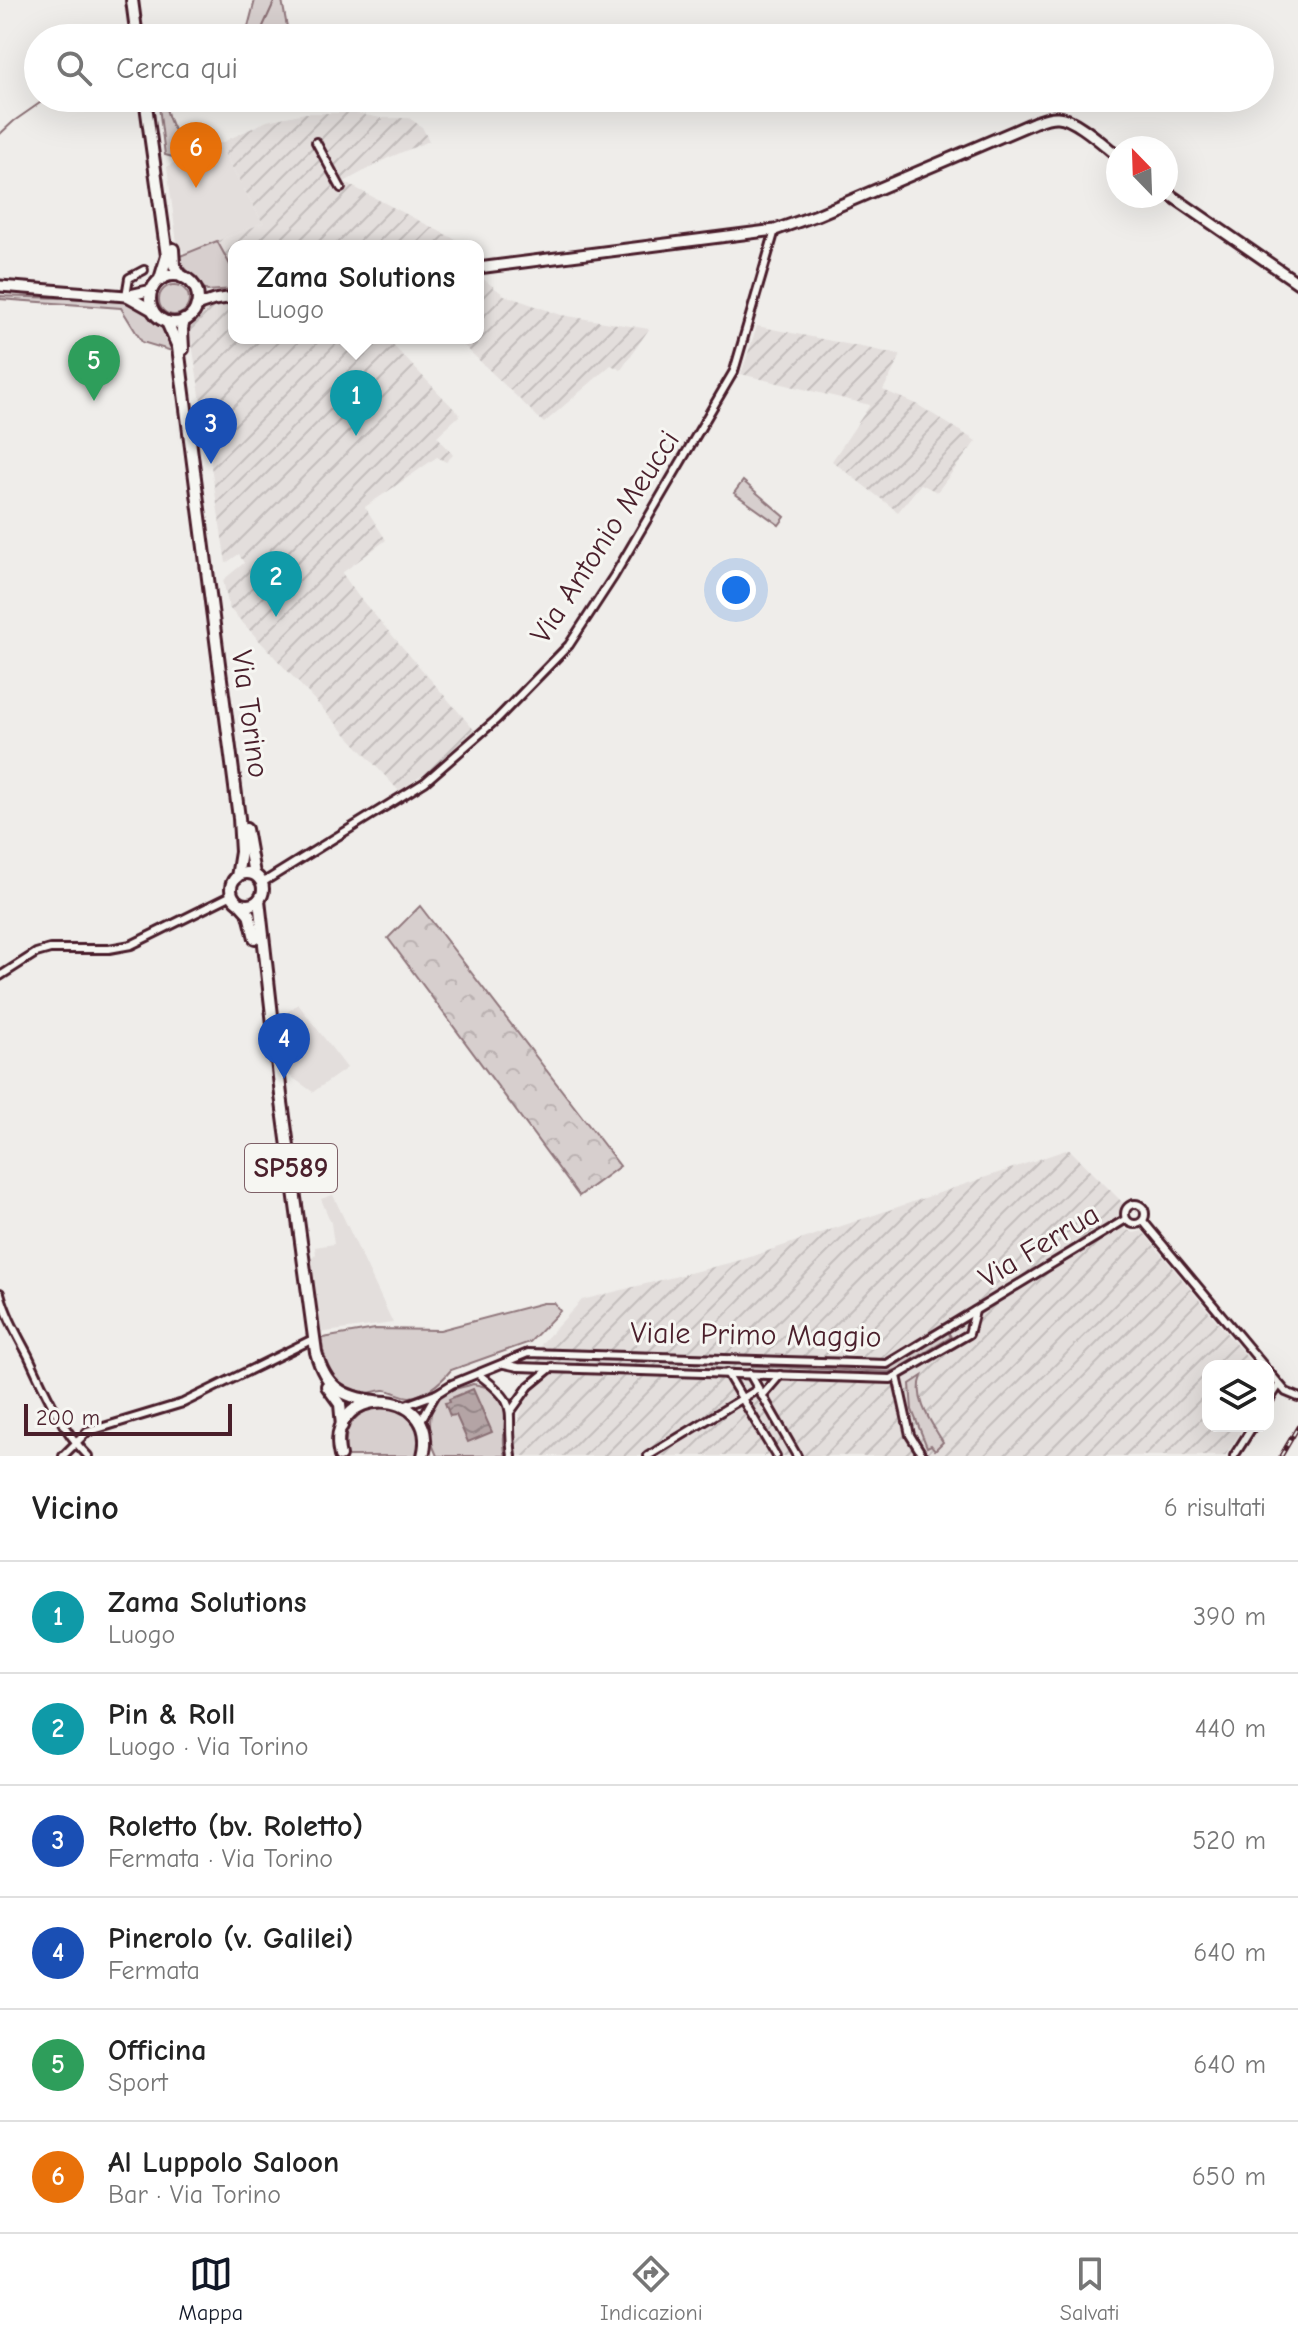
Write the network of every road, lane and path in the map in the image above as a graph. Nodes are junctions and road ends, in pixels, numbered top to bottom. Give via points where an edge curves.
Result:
1 (135, 0) edge
2 (138, 24) edge
3 (147, 112) edge
4 (154, 112) edge
5 (316, 142) dead end
6 (1106, 148) edge
7 (341, 188) dead end
8 (1178, 200) edge
9 (775, 230) junction
10 (484, 267) edge
11 (144, 270) dead end
12 (182, 277) junction
13 (160, 279) junction
14 (1298, 283) edge
15 (0, 286) edge
16 (152, 290) junction
17 (197, 293) junction
18 (126, 296) junction
19 (228, 298) edge
20 (214, 300) junction
21 (196, 306) junction
22 (152, 310) junction
23 (184, 320) junction
24 (167, 322) junction
25 (254, 874) junction
26 (237, 877) junction
27 (262, 883) junction
28 (236, 900) junction
29 (259, 900) junction
30 (0, 976) edge
31 (1126, 1219) junction
32 (1143, 1221) junction
33 (0, 1293) edge
34 (975, 1311) junction
35 (309, 1341) junction
36 (563, 1353) junction
37 (739, 1359) junction
38 (1259, 1360) edge
39 (503, 1364) junction
40 (552, 1367) junction
41 (561, 1367) junction
42 (727, 1373) junction
43 (478, 1374) junction
44 (739, 1374) junction
45 (750, 1374) junction
46 (780, 1375) junction
47 (897, 1376) junction
48 (1274, 1379) edge
49 (1279, 1385) junction
50 (760, 1393) junction
51 (1274, 1393) edge
52 (436, 1394) junction
53 (1298, 1397) edge
54 (742, 1399) junction
55 (376, 1401) junction
56 (403, 1406) junction
57 (511, 1411) junction
58 (420, 1423) junction
59 (342, 1426) junction
60 (1249, 1432) edge
61 (76, 1444) junction
62 (660, 1453) edge
63 (425, 1454) edge
64 (63, 1456) edge
65 (88, 1456) edge
66 (340, 1456) edge
67 (512, 1456) edge
68 (648, 1456) edge
69 (776, 1456) edge
70 (797, 1456) edge
71 (923, 1456) edge
72 (1234, 1456) edge

1 - 2 main road
3 - 13 main road via 167,256
4 - 12 main road via 174,265
5 - 7 street
6 - 9 street via 1064,118 1046,118
8 - 14 street
9 - 10 street
9 - 27 street, Via Antonio Meucci via 734,371 569,645 425,782
11 - 18 street via 129,278
12 - 13 main road
12 - 17 main road
13 - 16 main road
15 - 18 street
16 - 18 street
16 - 22 main road
17 - 20 street
17 - 21 main road
18 - 22 street
19 - 20 street
20 - 21 street
21 - 23 main road
22 - 24 main road
23 - 24 main road
23 - 25 main road, Via Torino via 182,341
24 - 26 main road, Via Torino via 178,347 239,818
25 - 26 main road
25 - 27 main road
26 - 28 main road via 231,887
27 - 29 main road, SP589
28 - 29 main road via 250,905
28 - 30 street via 131,945 36,953
28 - 35 main road, SP589 via 249,914 258,950
29 - 55 main road, SP589 via 316,1352 341,1392
31 - 32 street via 1134,1224
31 - 32 street via 1126,1210 1136,1205 1144,1209
31 - 34 street, Via Ferrua
32 - 38 street
33 - 61 street via 40,1382
34 - 37 street, Viale Primo Maggio via 887,1364
34 - 47 street, Viale Primo Maggio via 969,1334
35 - 59 main road, SP589 via 317,1372 340,1404
35 - 61 street via 183,1403 87,1432
36 - 37 street, Viale Primo Maggio
36 - 39 street, Viale Primo Maggio via 528,1353
36 - 41 street
37 - 44 street
39 - 40 street, Viale Primo Maggio
39 - 43 street, Viale Primo Maggio
40 - 41 street, Viale Primo Maggio
40 - 57 street
41 - 42 street, Viale Primo Maggio
42 - 44 street, Viale Primo Maggio
42 - 54 street
43 - 52 street, Viale Primo Maggio
43 - 57 street via 505,1395
44 - 45 street, Viale Primo Maggio
45 - 46 street, Viale Primo Maggio
45 - 50 street
46 - 47 street, Viale Primo Maggio
46 - 50 street
47 - 71 street via 910,1435
48 - 49 street
49 - 51 street
49 - 53 street
50 - 54 street
50 - 70 street
52 - 56 street, Viale Primo Maggio
52 - 58 street
54 - 62 street
54 - 69 street
55 - 56 main road, SP589
55 - 59 main road via 356,1408
56 - 58 main road
57 - 67 street
58 - 63 main road
59 - 66 main road, SP589
60 - 72 street
61 - 64 street
61 - 65 street
62 - 68 street

